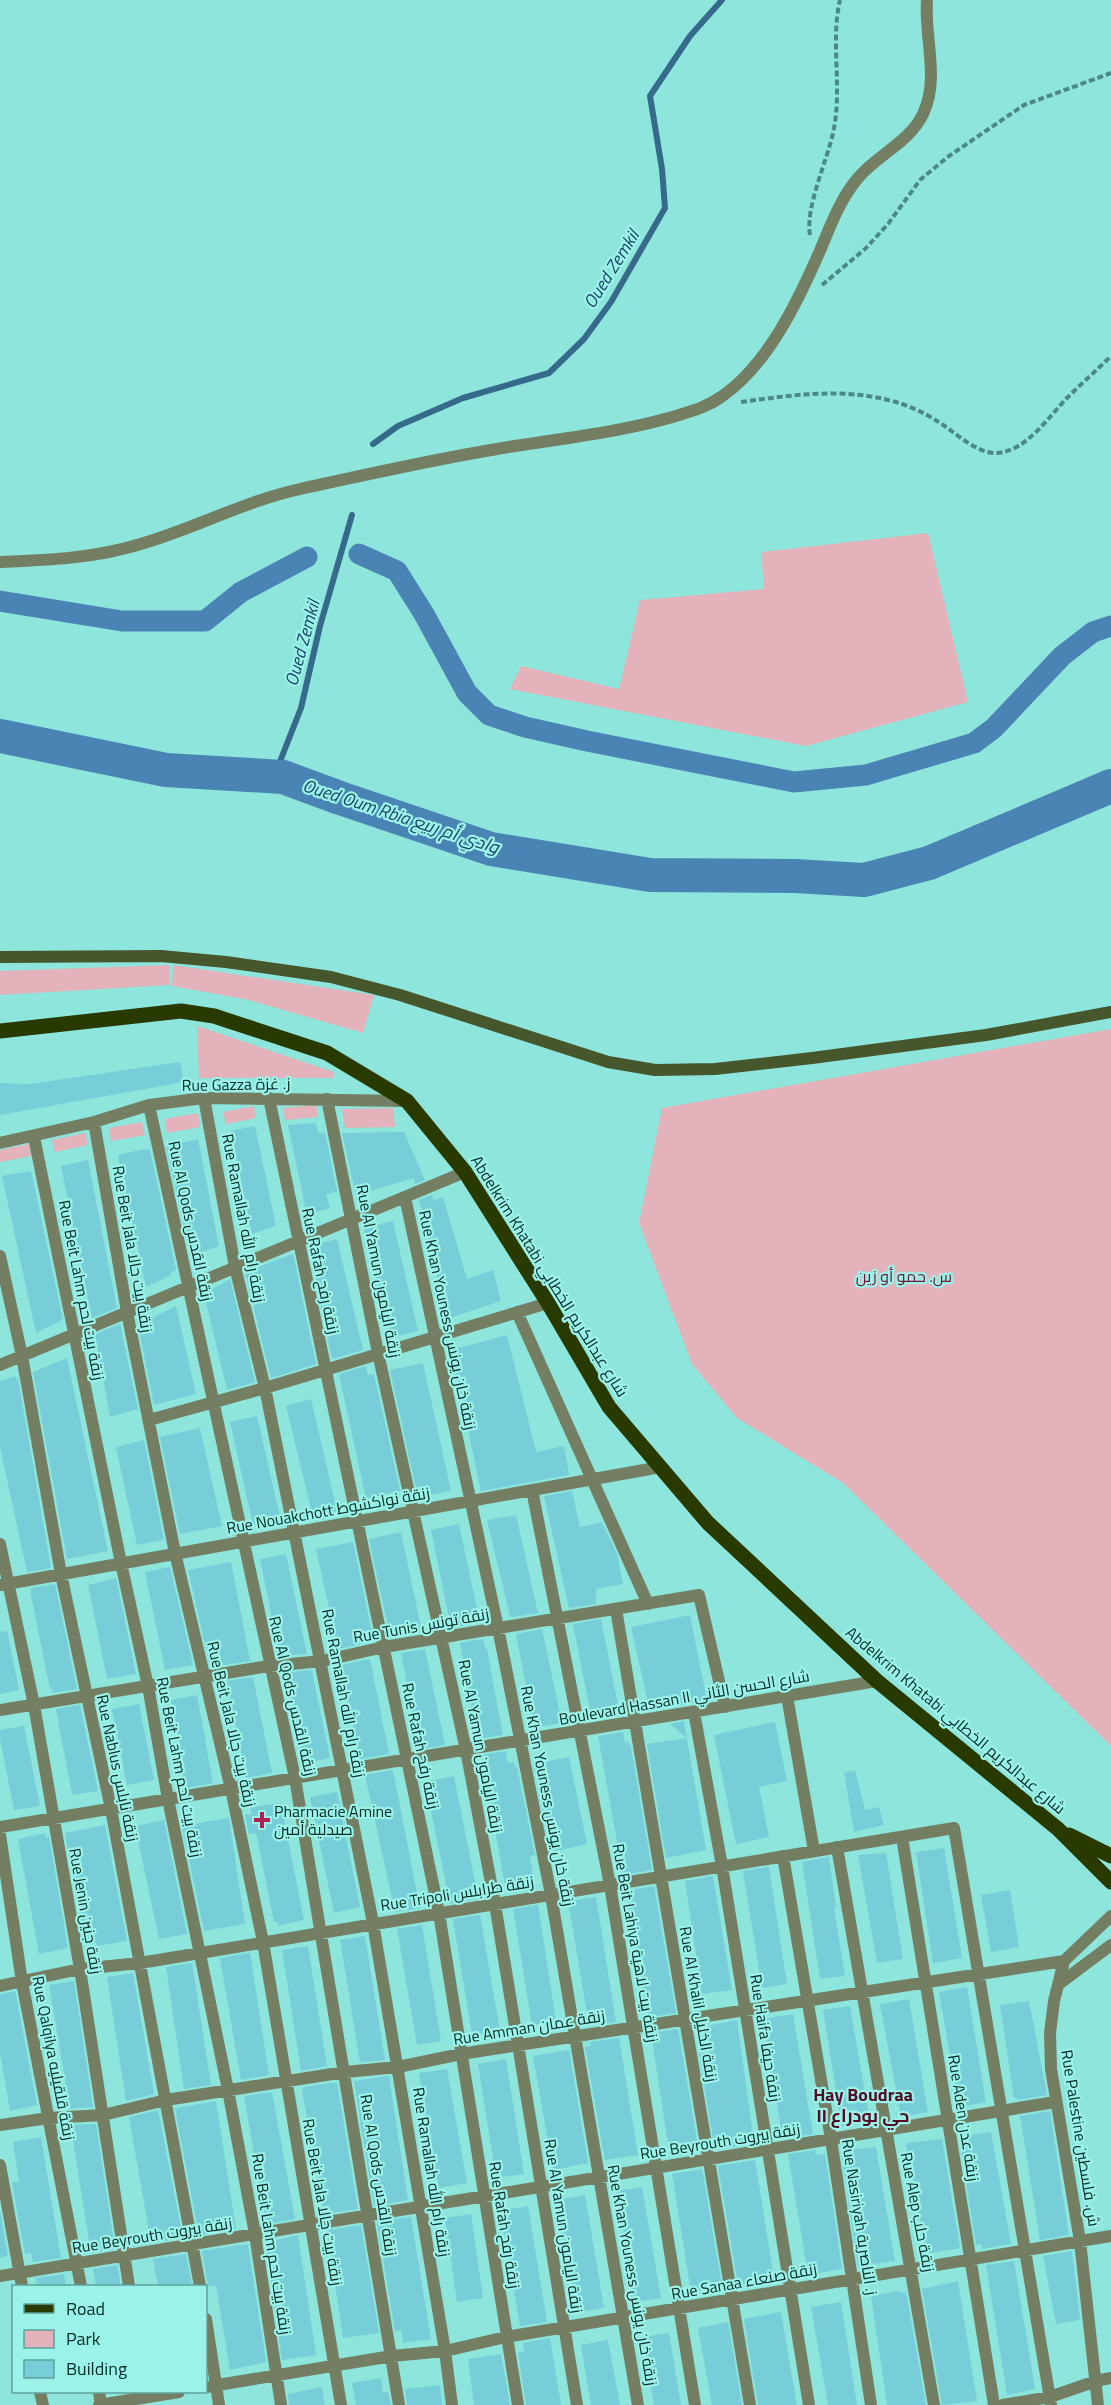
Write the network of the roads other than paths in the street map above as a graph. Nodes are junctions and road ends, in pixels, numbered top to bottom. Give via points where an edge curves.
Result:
1 (927, 0) edge
2 (0, 562) edge
3 (0, 957) edge
4 (1111, 1012) edge
5 (0, 1031) edge
6 (204, 1098) junction
7 (268, 1098) junction
8 (327, 1099) junction
9 (407, 1101) junction
10 (149, 1105) junction
11 (94, 1122) junction
12 (34, 1137) junction
13 (0, 1143) edge
14 (465, 1172) junction
15 (405, 1197) junction
16 (352, 1219) junction
17 (298, 1241) junction
18 (0, 1256) edge
19 (235, 1268) junction
20 (188, 1287) junction
21 (548, 1303) junction
22 (127, 1312) junction
23 (517, 1312) junction
24 (74, 1334) junction
25 (435, 1336) junction
26 (378, 1353) junction
27 (22, 1356) junction
28 (0, 1365) edge
29 (324, 1368) junction
30 (265, 1388) junction
31 (213, 1401) junction
32 (149, 1420) junction
33 (661, 1467) junction
34 (593, 1479) junction
35 (531, 1490) junction
36 (469, 1501) junction
37 (414, 1511) junction
38 (357, 1521) junction
39 (292, 1533) junction
40 (242, 1541) junction
41 (0, 1544) edge
42 (175, 1553) junction
43 (121, 1563) junction
44 (61, 1574) junction
45 (4, 1584) edge
46 (648, 1604) junction
47 (616, 1609) junction
48 (559, 1618) junction
49 (498, 1628) junction
50 (442, 1638) junction
51 (384, 1647) junction
52 (322, 1661) junction
53 (269, 1666) junction
54 (204, 1676) junction
55 (877, 1681) junction
56 (148, 1686) junction
57 (86, 1695) junction
58 (787, 1696) junction
59 (34, 1705) junction
60 (725, 1707) junction
61 (0, 1710) edge
62 (694, 1712) junction
63 (635, 1722) junction
64 (581, 1731) junction
65 (520, 1741) junction
66 (466, 1750) junction
67 (407, 1760) junction
68 (342, 1769) junction
69 (295, 1778) junction
70 (231, 1789) junction
71 (168, 1800) junction
72 (111, 1809) junction
73 (53, 1818) junction
74 (0, 1827) edge
75 (1058, 1829) junction
76 (0, 1835) edge
77 (902, 1837) junction
78 (837, 1847) junction
79 (814, 1851) junction
80 (783, 1856) junction
81 (1111, 1856) edge
82 (722, 1866) junction
83 (661, 1876) junction
84 (1111, 1882) edge
85 (610, 1885) junction
86 (551, 1895) junction
87 (495, 1904) junction
88 (439, 1913) junction
89 (1111, 1916) edge
90 (373, 1923) junction
91 (322, 1933) junction
92 (263, 1942) junction
93 (1111, 1945) edge
94 (199, 1953) junction
95 (1064, 1961) junction
96 (140, 1963) junction
97 (80, 1969) junction
98 (979, 1974) junction
99 (22, 1982) junction
100 (924, 1982) junction
101 (1059, 1984) junction
102 (0, 1986) edge
103 (862, 1992) junction
104 (807, 2001) junction
105 (745, 2010) junction
106 (685, 2019) junction
107 (635, 2027) junction
108 (576, 2036) junction
109 (519, 2045) junction
110 (461, 2054) junction
111 (398, 2067) junction
112 (345, 2072) junction
113 (285, 2081) junction
114 (228, 2090) junction
115 (166, 2100) junction
116 (1055, 2103) junction
117 (1002, 2111) junction
118 (103, 2115) junction
119 (49, 2118) junction
120 (948, 2120) junction
121 (0, 2125) edge
122 (886, 2130) junction
123 (831, 2139) junction
124 (767, 2150) junction
125 (709, 2160) junction
126 (0, 2165) edge
127 (656, 2168) junction
128 (599, 2178) junction
129 (542, 2187) junction
130 (483, 2197) junction
131 (421, 2207) junction
132 (369, 2216) junction
133 (312, 2225) junction
134 (255, 2234) junction
135 (1111, 2236) edge
136 (1080, 2241) junction
137 (194, 2244) junction
138 (1025, 2251) junction
139 (123, 2256) junction
140 (970, 2260) junction
141 (77, 2264) junction
142 (912, 2270) junction
143 (19, 2273) junction
144 (0, 2276) edge
145 (853, 2279) junction
146 (22, 2285) edge
147 (81, 2285) edge
148 (129, 2285) edge
149 (200, 2285) edge
150 (790, 2290) junction
151 (732, 2300) junction
152 (679, 2308) junction
153 (622, 2318) junction
154 (563, 2328) junction
155 (207, 2332) edge
156 (506, 2337) junction
157 (445, 2351) junction
158 (392, 2356) junction
159 (334, 2366) junction
160 (276, 2376) junction
161 (1111, 2378) edge
162 (1096, 2380) junction
163 (211, 2386) edge
164 (170, 2393) edge
165 (149, 2398) edge
166 (1051, 2401) edge
167 (100, 2405) edge
168 (219, 2405) edge
169 (281, 2405) edge
170 (341, 2405) edge
171 (399, 2405) edge
172 (452, 2405) edge
173 (518, 2405) edge
174 (577, 2405) edge
175 (638, 2405) edge
176 (695, 2405) edge
177 (750, 2405) edge
178 (810, 2405) edge
179 (871, 2405) edge
180 (934, 2405) edge
181 (994, 2405) edge
182 (1003, 2405) edge
183 (1098, 2405) edge

1 - 2 street via 930,93 924,114 915,128 859,176 771,345 751,370 708,406 650,424 472,454 295,490 115,552
3 - 4 main road via 161,956 331,977 400,995 608,1062 655,1070 715,1069 812,1058 986,1035
5 - 9 main road, Abdelkrim Khatabi شارع عبدالكريم الخطابي via 181,1011 214,1016 327,1053
6 - 7 street, Rue Gazza ز. غزة
6 - 10 street, Rue Gazza ز. غزة
6 - 19 street, Rue Ramallah زنقة رام الله
7 - 8 street, Rue Gazza ز. غزة
7 - 17 street, Rue Rafah زنقة رفح
8 - 9 street, Rue Gazza ز. غزة
8 - 16 street, Rue Al Yamun زنقة اليامون
9 - 14 main road, Abdelkrim Khatabi شارع عبدالكريم الخطابي
10 - 11 street, Rue Gazza ز. غزة
10 - 20 street, Rue Al Qods زنقة القدس
11 - 12 street, Rue Gazza ز. غزة
11 - 22 street, Rue Beit Jala زنقة بيت جالا
12 - 13 street, Rue Gazza ز. غزة
12 - 24 street, Rue Beit Lahm زنقة بيت لحم
14 - 15 street
14 - 21 main road, Abdelkrim Khatabi شارع عبدالكريم الخطابي
15 - 16 street
15 - 25 street, Rue Khan Youness زنقة خان يونس
16 - 17 street
16 - 26 street, Rue Al Yamun زنقة اليامون
17 - 19 street
17 - 29 street, Rue Rafah زنقة رفح
18 - 27 street, Rue Nablus زنقة نابلس
19 - 20 street
19 - 30 street, Rue Ramallah زنقة رام الله
20 - 22 street
20 - 31 street, Rue Al Qods زنقة القدس
21 - 23 street
21 - 33 main road, Abdelkrim Khatabi شارع عبدالكريم الخطابي via 609,1407
22 - 24 street
22 - 32 street, Rue Beit Jala زنقة بيت جالا
23 - 25 street
23 - 34 street
24 - 27 street
24 - 43 street, Rue Beit Lahm زنقة بيت لحم
25 - 26 street
25 - 36 street, Rue Khan Youness زنقة خان يونس
26 - 29 street
26 - 37 street, Rue Al Yamun زنقة اليامون
27 - 28 street
27 - 44 street, Rue Nablus زنقة نابلس
29 - 30 street
29 - 38 street, Rue Rafah زنقة رفح
30 - 31 street
30 - 39 street, Rue Ramallah زنقة رام الله
31 - 32 street
31 - 40 street, Rue Al Qods زنقة القدس
32 - 42 street, Rue Beit Jala زنقة بيت جالا
33 - 34 street, Rue Nouakchott زنقة نواكشوط
33 - 55 main road, Abdelkrim Khatabi شارع عبدالكريم الخطابي via 708,1522
34 - 35 street, Rue Nouakchott زنقة نواكشوط
34 - 46 street
35 - 36 street, Rue Nouakchott زنقة نواكشوط
35 - 48 street, Rue Beit Lahiya زنقة بيت لاهية
36 - 37 street, Rue Nouakchott زنقة نواكشوط
36 - 49 street, Rue Khan Youness زنقة خان يونس
37 - 38 street, Rue Nouakchott زنقة نواكشوط
37 - 50 street, Rue Al Yamun زنقة اليامون
38 - 39 street, Rue Nouakchott زنقة نواكشوط
38 - 51 street, Rue Rafah زنقة رفح
39 - 40 street, Rue Nouakchott زنقة نواكشوط
39 - 52 street, Rue Ramallah زنقة رام الله
40 - 42 street, Rue Nouakchott زنقة نواكشوط
40 - 53 street, Rue Al Qods زنقة القدس
41 - 45 street, Rue Jenin زنقة جنين
42 - 43 street, Rue Nouakchott زنقة نواكشوط
42 - 54 street, Rue Beit Jala زنقة بيت جالا
43 - 44 street, Rue Nouakchott زنقة نواكشوط
43 - 56 street, Rue Beit Lahm زنقة بيت لحم
44 - 45 street, Rue Nouakchott زنقة نواكشوط
44 - 57 street, Rue Nablus زنقة نابلس
45 - 59 street, Rue Jenin زنقة جنين
46 - 47 street, Rue Tunis زنقة تونس
46 - 60 street, Rue Tunis زنقة تونس via 699,1595
47 - 48 street, Rue Tunis زنقة تونس
47 - 63 street, Rue Al Khalil زنقة الخليل
48 - 49 street, Rue Tunis زنقة تونس
48 - 64 street, Rue Beit Lahiya زنقة بيت لاهية
49 - 50 street, Rue Tunis زنقة تونس
49 - 65 street, Rue Khan Youness زنقة خان يونس
50 - 51 street, Rue Tunis زنقة تونس
50 - 66 street, Rue Al Yamun زنقة اليامون
51 - 52 street, Rue Tunis زنقة تونس
51 - 67 street, Rue Rafah زنقة رفح
52 - 53 street, Rue Tunis زنقة تونس
52 - 68 street, Rue Ramallah زنقة رام الله
53 - 54 street, Rue Tunis زنقة تونس
53 - 69 street, Rue Al Qods زنقة القدس
54 - 56 street, Rue Tunis زنقة تونس
54 - 70 street, Rue Beit Jala زنقة بيت جالا
55 - 58 street, Boulevard Hassan II شارع الحسن الثاني
55 - 75 main road, Abdelkrim Khatabi شارع عبدالكريم الخطابي
56 - 57 street, Rue Tunis زنقة تونس
56 - 71 street, Rue Beit Lahm زنقة بيت لحم
57 - 59 street, Rue Tunis زنقة تونس
57 - 72 street, Rue Nablus زنقة نابلس
58 - 60 street, Boulevard Hassan II شارع الحسن الثاني
58 - 79 street
59 - 61 street, Rue Tunis زنقة تونس
59 - 73 street, Rue Jenin زنقة جنين
60 - 62 street, Boulevard Hassan II شارع الحسن الثاني
62 - 63 street, Boulevard Hassan II شارع الحسن الثاني
62 - 82 street, Rue Haifa زنقة حيفا
63 - 64 street, Boulevard Hassan II شارع الحسن الثاني
63 - 83 street, Rue Al Khalil زنقة الخليل
64 - 65 street, Boulevard Hassan II شارع الحسن الثاني
64 - 85 street, Rue Beit Lahiya زنقة بيت لاهية
65 - 66 street, Boulevard Hassan II شارع الحسن الثاني
65 - 86 street, Rue Khan Youness زنقة خان يونس
66 - 67 street, Boulevard Hassan II شارع الحسن الثاني
66 - 87 street, Rue Al Yamun زنقة اليامون
67 - 68 street, Boulevard Hassan II شارع الحسن الثاني
67 - 88 street, Rue Rafah زنقة رفح
68 - 69 street, Boulevard Hassan II شارع الحسن الثاني
68 - 90 street, Rue Ramallah زنقة رام الله
69 - 70 street, Boulevard Hassan II شارع الحسن الثاني
69 - 91 street, Rue Al Qods زنقة القدس
70 - 71 street, Boulevard Hassan II شارع الحسن الثاني
70 - 92 street, Rue Beit Jala زنقة بيت جالا
71 - 72 street, Boulevard Hassan II شارع الحسن الثاني
71 - 94 street, Rue Beit Lahm زنقة بيت لحم
72 - 73 street, Boulevard Hassan II شارع الحسن الثاني
72 - 96 street, Rue Nablus زنقة نابلس
73 - 74 street, Boulevard Hassan II شارع الحسن الثاني
73 - 97 street, Rue Jenin زنقة جنين
75 - 81 main road, Abdelkrim Khatabi شارع عبدالكريم الخطابي
75 - 84 main road, Abdelkrim Khatabi شارع عبدالكريم الخطابي
76 - 99 street, Rue Qalqilya زنقة قلقيليه
77 - 78 street, Rue Tripoli زنقة طرابلس
77 - 98 street, Rue Tripoli زنقة طرابلس via 954,1828
77 - 100 street, Rue Aden زنقة عدن
78 - 79 street, Rue Tripoli زنقة طرابلس
78 - 103 street, Rue Alep زنقة حلب
79 - 80 street, Rue Tripoli زنقة طرابلس
80 - 82 street, Rue Tripoli زنقة طرابلس
80 - 104 street, Rue Nasiriyah ز. الناصرية
82 - 83 street, Rue Tripoli زنقة طرابلس
82 - 105 street, Rue Haifa زنقة حيفا
83 - 85 street, Rue Tripoli زنقة طرابلس
83 - 106 street, Rue Al Khalil زنقة الخليل
85 - 86 street, Rue Tripoli زنقة طرابلس
85 - 107 street, Rue Beit Lahiya زنقة بيت لاهية
86 - 87 street, Rue Tripoli زنقة طرابلس
86 - 108 street, Rue Khan Youness زنقة خان يونس
87 - 88 street, Rue Tripoli زنقة طرابلس
87 - 109 street, Rue Al Yamun زنقة اليامون
88 - 90 street, Rue Tripoli زنقة طرابلس
88 - 110 street, Rue Rafah زنقة رفح
89 - 95 street
90 - 91 street, Rue Tripoli زنقة طرابلس
90 - 111 street, Rue Ramallah زنقة رام الله
91 - 92 street, Rue Tripoli زنقة طرابلس
91 - 112 street, Rue Al Qods زنقة القدس
92 - 94 street, Rue Tripoli زنقة طرابلس
92 - 113 street, Rue Beit Jala زنقة بيت جالا
93 - 101 street
94 - 96 street, Rue Tripoli زنقة طرابلس
94 - 114 street, Rue Beit Lahm زنقة بيت لحم
95 - 98 street, Rue Amman زنقة عمان
95 - 101 street, Rue Palestine ش. فلسطين
96 - 97 street, Rue Tripoli زنقة طرابلس
96 - 115 street, Rue Nablus زنقة نابلس
97 - 99 street, Rue Tripoli زنقة طرابلس
97 - 118 street, Rue Jenin زنقة جنين
98 - 100 street, Rue Amman زنقة عمان
98 - 117 street
99 - 102 street, Rue Tripoli زنقة طرابلس
99 - 119 street, Rue Qalqilya زنقة قلقيليه
100 - 103 street, Rue Amman زنقة عمان
100 - 120 street, Rue Aden زنقة عدن
101 - 116 street, Rue Palestine ش. فلسطين via 1050,2033
103 - 104 street, Rue Amman زنقة عمان
103 - 122 street, Rue Alep زنقة حلب
104 - 105 street, Rue Amman زنقة عمان
104 - 123 street, Rue Nasiriyah ز. الناصرية
105 - 106 street, Rue Amman زنقة عمان
105 - 124 street, Rue Haifa زنقة حيفا
106 - 107 street, Rue Amman زنقة عمان
106 - 125 street, Rue Al Khalil زنقة الخليل
107 - 108 street, Rue Amman زنقة عمان
107 - 127 street, Rue Beit Lahiya زنقة بيت لاهية
108 - 109 street, Rue Amman زنقة عمان
108 - 128 street, Rue Khan Youness زنقة خان يونس
109 - 110 street, Rue Amman زنقة عمان
109 - 129 street, Rue Al Yamun زنقة اليامون
110 - 111 street, Rue Amman زنقة عمان
110 - 130 street, Rue Rafah زنقة رفح
111 - 112 street, Rue Amman زنقة عمان
111 - 131 street, Rue Ramallah زنقة رام الله
112 - 113 street, Rue Amman زنقة عمان
112 - 132 street, Rue Al Qods زنقة القدس
113 - 114 street, Rue Amman زنقة عمان
113 - 133 street, Rue Beit Jala زنقة بيت جالا
114 - 115 street, Rue Amman زنقة عمان
114 - 134 street, Rue Beit Lahm زنقة بيت لحم
115 - 118 street, Rue Amman زنقة عمان
115 - 137 street, Rue Nablus زنقة نابلس
116 - 117 street, Rue Beyrouth زنقة بيروت
116 - 136 street, Rue Palestine ش. فلسطين
117 - 120 street, Rue Beyrouth زنقة بيروت
117 - 138 street
118 - 119 street, Rue Amman زنقة عمان
118 - 139 street, Rue Jenin زنقة جنين
119 - 121 street, Rue Amman زنقة عمان
119 - 141 street, Rue Qalqilya زنقة قلقيليه
120 - 122 street, Rue Beyrouth زنقة بيروت
120 - 140 street, Rue Aden زنقة عدن
122 - 123 street, Rue Beyrouth زنقة بيروت
122 - 142 street, Rue Alep زنقة حلب
123 - 124 street, Rue Beyrouth زنقة بيروت
123 - 145 street, Rue Nasiriyah ز. الناصرية
124 - 125 street, Rue Beyrouth زنقة بيروت
124 - 150 street, Rue Haifa زنقة حيفا
125 - 127 street, Rue Beyrouth زنقة بيروت
125 - 151 street, Rue Al Khalil زنقة الخليل
126 - 143 street
127 - 128 street, Rue Beyrouth زنقة بيروت
127 - 152 street, Rue Beit Lahiya زنقة بيت لاهية
128 - 129 street, Rue Beyrouth زنقة بيروت
128 - 153 street, Rue Khan Youness زنقة خان يونس
129 - 130 street, Rue Beyrouth زنقة بيروت
129 - 154 street, Rue Al Yamun زنقة اليامون
130 - 131 street, Rue Beyrouth زنقة بيروت
130 - 156 street, Rue Rafah زنقة رفح
131 - 132 street, Rue Beyrouth زنقة بيروت
131 - 157 street, Rue Ramallah زنقة رام الله
132 - 133 street, Rue Beyrouth زنقة بيروت
132 - 158 street, Rue Al Qods زنقة القدس
133 - 134 street, Rue Beyrouth زنقة بيروت
133 - 159 street, Rue Beit Jala زنقة بيت جالا
134 - 137 street, Rue Beyrouth زنقة بيروت
134 - 160 street, Rue Beit Lahm زنقة بيت لحم
135 - 136 street, Rue Sanaa زنقة صنعاء
136 - 138 street, Rue Sanaa زنقة صنعاء
136 - 162 street, Rue Palestine ش. فلسطين
137 - 139 street, Rue Beyrouth زنقة بيروت
137 - 149 street, Rue Nablus زنقة نابلس
138 - 140 street, Rue Sanaa زنقة صنعاء
138 - 166 street
139 - 141 street, Rue Beyrouth زنقة بيروت
139 - 148 street, Rue Jenin زنقة جنين
140 - 142 street, Rue Sanaa زنقة صنعاء
140 - 181 street, Rue Aden زنقة عدن
141 - 143 street, Rue Beyrouth زنقة بيروت
141 - 147 street, Rue Qalqilya زنقة قلقيليه
142 - 145 street, Rue Sanaa زنقة صنعاء
142 - 180 street, Rue Alep زنقة حلب
143 - 144 street, Rue Beyrouth زنقة بيروت
143 - 146 street
145 - 150 street, Rue Sanaa زنقة صنعاء
145 - 179 street, Rue Nasiriyah ز. الناصرية
150 - 151 street, Rue Sanaa زنقة صنعاء
150 - 178 street, Rue Haifa زنقة حيفا
151 - 152 street, Rue Sanaa زنقة صنعاء
151 - 177 street, Rue Al Khalil زنقة الخليل
152 - 153 street, Rue Sanaa زنقة صنعاء
152 - 176 street, Rue Beit Lahiya زنقة بيت لاهية
153 - 154 street, Rue Sanaa زنقة صنعاء
153 - 175 street, Rue Khan Youness زنقة خان يونس
154 - 156 street, Rue Sanaa زنقة صنعاء
154 - 174 street, Rue Al Yamun زنقة اليامون
155 - 163 street
156 - 157 street, Rue Sanaa زنقة صنعاء
156 - 173 street, Rue Rafah زنقة رفح
157 - 158 street, Rue Sanaa زنقة صنعاء
157 - 172 street, Rue Ramallah زنقة رام الله
158 - 159 street, Rue Sanaa زنقة صنعاء
158 - 171 street, Rue Al Qods زنقة القدس
159 - 160 street, Rue Sanaa زنقة صنعاء
159 - 170 street, Rue Beit Jala زنقة بيت جالا
160 - 163 street, Rue Sanaa زنقة صنعاء
160 - 169 street, Rue Beit Lahm زنقة بيت لحم
161 - 162 street
162 - 166 street
162 - 183 street, Rue Palestine ش. فلسطين
163 - 168 street
164 - 165 street
165 - 167 street
166 - 182 street

